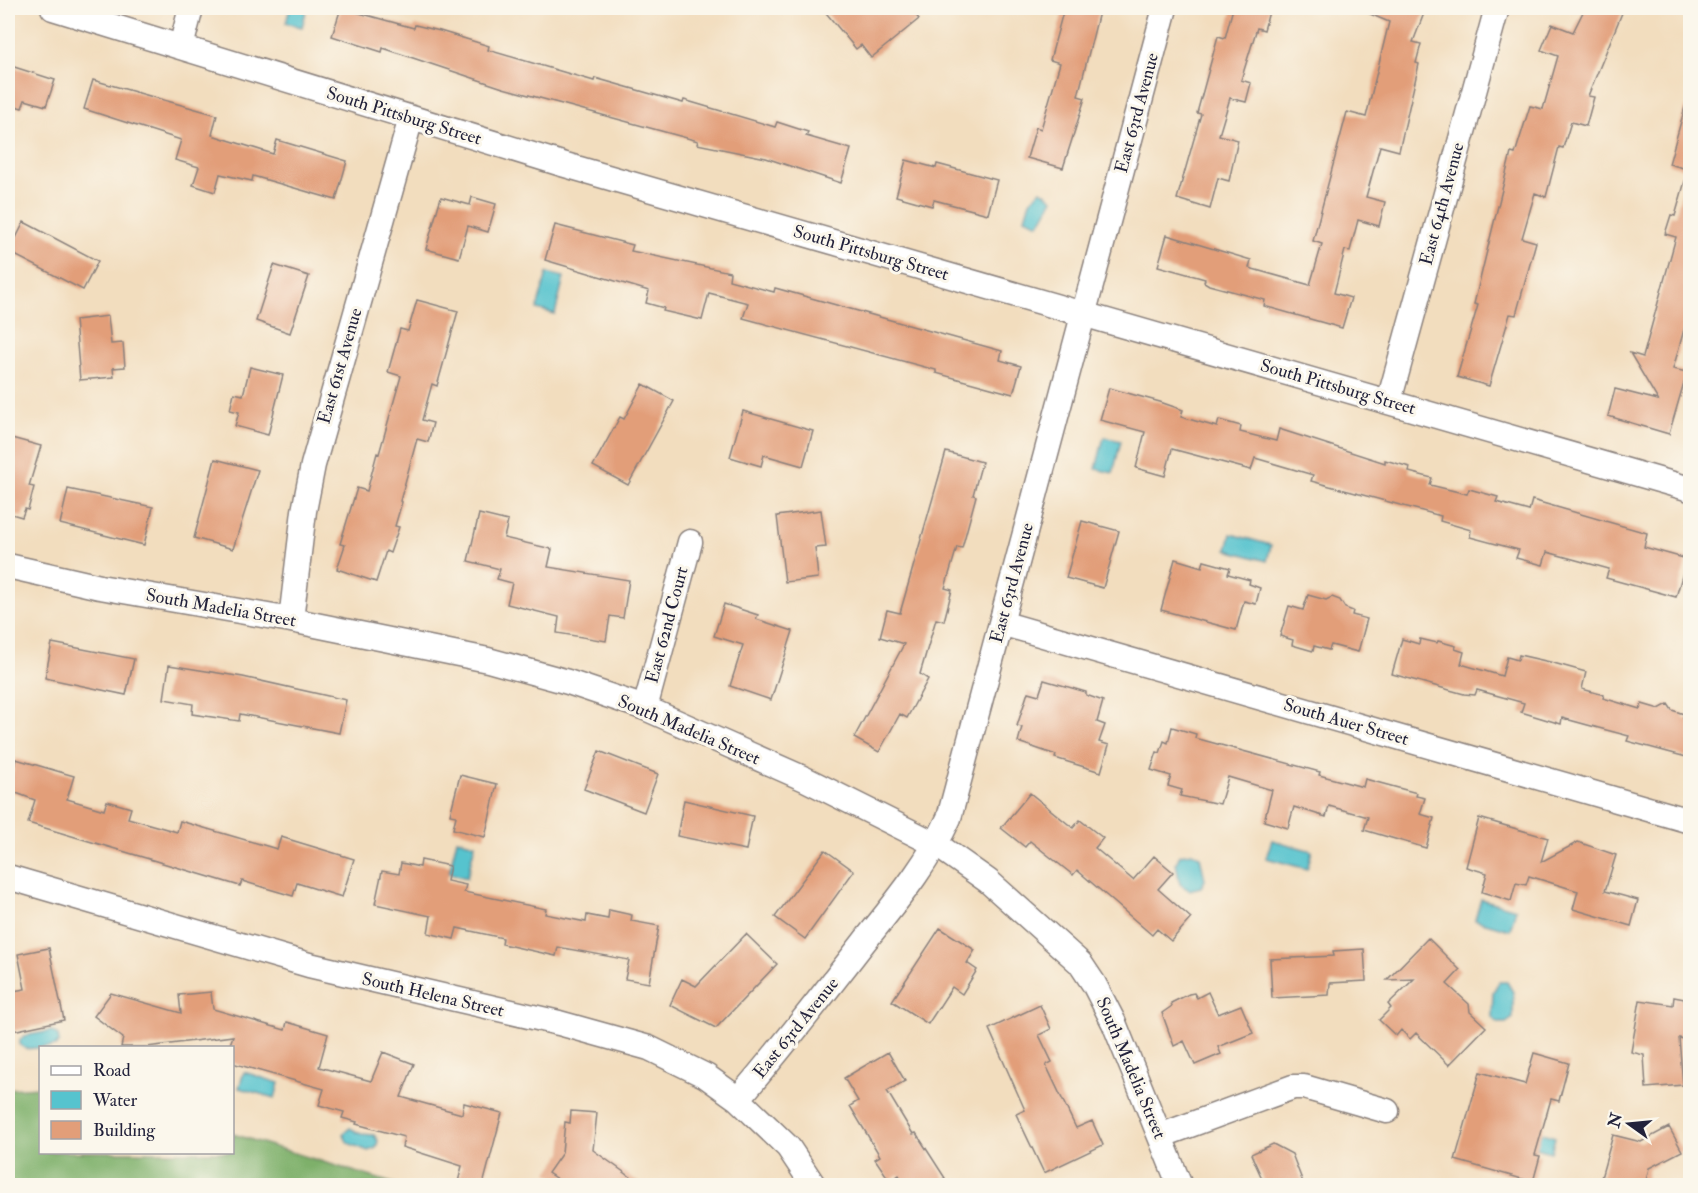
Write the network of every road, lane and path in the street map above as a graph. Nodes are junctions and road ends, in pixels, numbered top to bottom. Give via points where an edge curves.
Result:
1 (53, 8) edge
2 (192, 8) edge
3 (1165, 8) edge
4 (1497, 8) edge
5 (181, 47) junction
6 (411, 118) junction
7 (1082, 314) junction
8 (1389, 401) junction
9 (1690, 489) edge
10 (690, 542) dead end
11 (8, 566) edge
12 (291, 620) junction
13 (1001, 623) junction
14 (645, 708) junction
15 (1690, 821) edge
16 (937, 845) junction
17 (8, 877) edge
18 (738, 1099) junction
19 (1387, 1111) dead end
20 (1160, 1136) junction
21 (814, 1185) edge
22 (1180, 1185) edge

1 - 5 street, South Pittsburg Street
2 - 5 street
3 - 7 street, East 63rd Avenue
4 - 8 street, East 64th Avenue
5 - 6 street, South Pittsburg Street
6 - 7 street, South Pittsburg Street
6 - 12 street, East 61st Avenue via 314,465 304,511
7 - 8 street, South Pittsburg Street
7 - 13 street, East 63rd Avenue
8 - 9 street, South Pittsburg Street
10 - 14 street, East 62nd Court
11 - 12 street, South Madelia Street via 100,587
12 - 14 street, South Madelia Street via 488,660
13 - 15 street, South Auer Street
13 - 16 street, East 63rd Avenue via 956,794
14 - 16 street, South Madelia Street via 805,779
16 - 18 street, East 63rd Avenue via 788,1041
16 - 20 street, South Madelia Street via 988,881 1080,963 1114,1023
17 - 18 street, South Helena Street via 357,978 626,1040 706,1076
18 - 21 street, South Helena Street via 788,1146
19 - 20 street via 1293,1087
20 - 22 street, South Madelia Street

